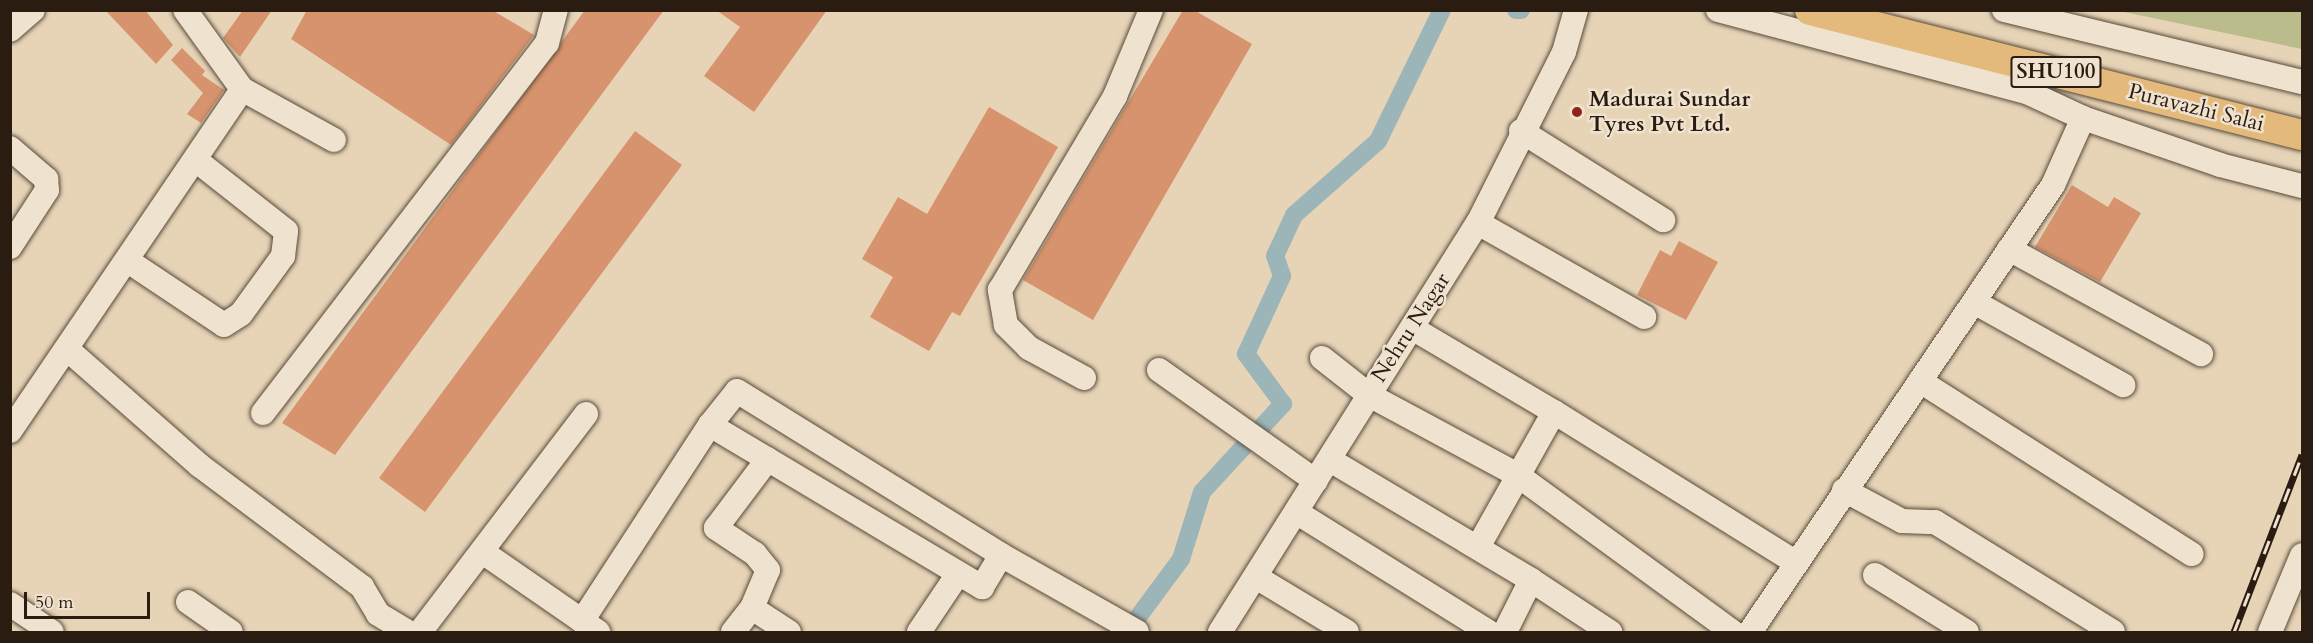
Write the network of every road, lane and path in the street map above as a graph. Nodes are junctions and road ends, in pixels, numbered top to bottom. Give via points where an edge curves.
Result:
1 (33, 10) edge
2 (185, 10) edge
3 (556, 10) edge
4 (1151, 10) edge
5 (1576, 10) edge
6 (1718, 10) edge
7 (1810, 10) edge
8 (2004, 10) edge
9 (207, 20) edge
10 (10, 30) edge
11 (2302, 82) edge
12 (242, 89) junction
13 (2083, 118) junction
14 (1521, 131) junction
15 (2302, 135) edge
16 (334, 140) dead end
17 (10, 148) edge
18 (197, 161) junction
19 (2302, 186) edge
20 (1662, 220) dead end
21 (1478, 223) junction
22 (10, 247) edge
23 (2009, 249) junction
24 (128, 261) junction
25 (1974, 302) junction
26 (1644, 317) dead end
27 (1412, 328) junction
28 (67, 349) junction
29 (2201, 354) dead end
30 (1322, 358) dead end
31 (1159, 370) dead end
32 (1084, 378) dead end
33 (1920, 381) junction
34 (2122, 386) dead end
35 (1369, 395) junction
36 (1554, 412) junction
37 (263, 413) dead end
38 (586, 414) dead end
39 (710, 425) junction
40 (10, 431) edge
41 (768, 459) junction
42 (1330, 460) junction
43 (1516, 474) junction
44 (1316, 481) junction
45 (1844, 490) junction
46 (1296, 512) junction
47 (1478, 547) junction
48 (484, 553) junction
49 (2192, 554) dead end
50 (1001, 555) junction
51 (2302, 555) edge
52 (1797, 563) junction
53 (958, 574) junction
54 (1875, 575) dead end
55 (1256, 577) junction
56 (1531, 580) junction
57 (188, 602) dead end
58 (10, 604) edge
59 (752, 608) junction
60 (590, 627) edge
61 (1131, 630) edge
62 (52, 633) edge
63 (231, 633) edge
64 (408, 633) edge
65 (420, 633) edge
66 (733, 633) edge
67 (789, 633) edge
68 (919, 633) edge
69 (1220, 633) edge
70 (1347, 633) edge
71 (1489, 633) edge
72 (1505, 633) edge
73 (1610, 633) edge
74 (1733, 633) edge
75 (1750, 633) edge
76 (1967, 633) edge
77 (2113, 633) edge
78 (2270, 633) edge

1 - 10 street
2 - 9 street
3 - 37 street via 547,43
4 - 32 street via 1115,96 1000,290 1006,325 1029,348
5 - 14 street, Nehru Nagar via 1564,52
6 - 13 street via 2029,93
7 - 15 main road, Puravazhi Salai / SHU100
8 - 11 street
9 - 12 street
12 - 16 street
12 - 18 street
13 - 19 street via 2220,165
13 - 23 street via 2053,185
14 - 20 street
14 - 21 street, Nehru Nagar
17 - 22 street via 46,179 47,190
18 - 24 street
18 - 24 street via 286,231 283,256 241,314 224,325
21 - 26 street
21 - 27 street, Nehru Nagar
23 - 25 street
23 - 29 street
24 - 28 street
25 - 33 street
25 - 34 street
27 - 35 street, Nehru Nagar
27 - 36 street
28 - 40 street
28 - 64 street via 199,465 362,588 378,614
30 - 35 street
31 - 44 street
33 - 45 street
33 - 49 street
35 - 42 street, Nehru Nagar
35 - 43 street
36 - 43 street
36 - 52 street
38 - 48 street
39 - 41 street
39 - 50 street via 737,391
39 - 60 street
41 - 53 street
41 - 59 street via 716,528 755,554 768,570
42 - 44 street, Nehru Nagar
42 - 47 street
43 - 47 street
43 - 74 street
44 - 46 street, Nehru Nagar
45 - 52 street
45 - 77 street via 1902,521 1935,522
46 - 55 street, Nehru Nagar
46 - 71 street
47 - 56 street
48 - 60 street
48 - 65 street
50 - 53 street via 982,587
50 - 61 street
51 - 78 street
52 - 75 street
53 - 68 street
54 - 76 street
55 - 69 street, Nehru Nagar
55 - 70 street
56 - 72 street
56 - 73 street
57 - 63 street
58 - 62 street
59 - 66 street
59 - 67 street

